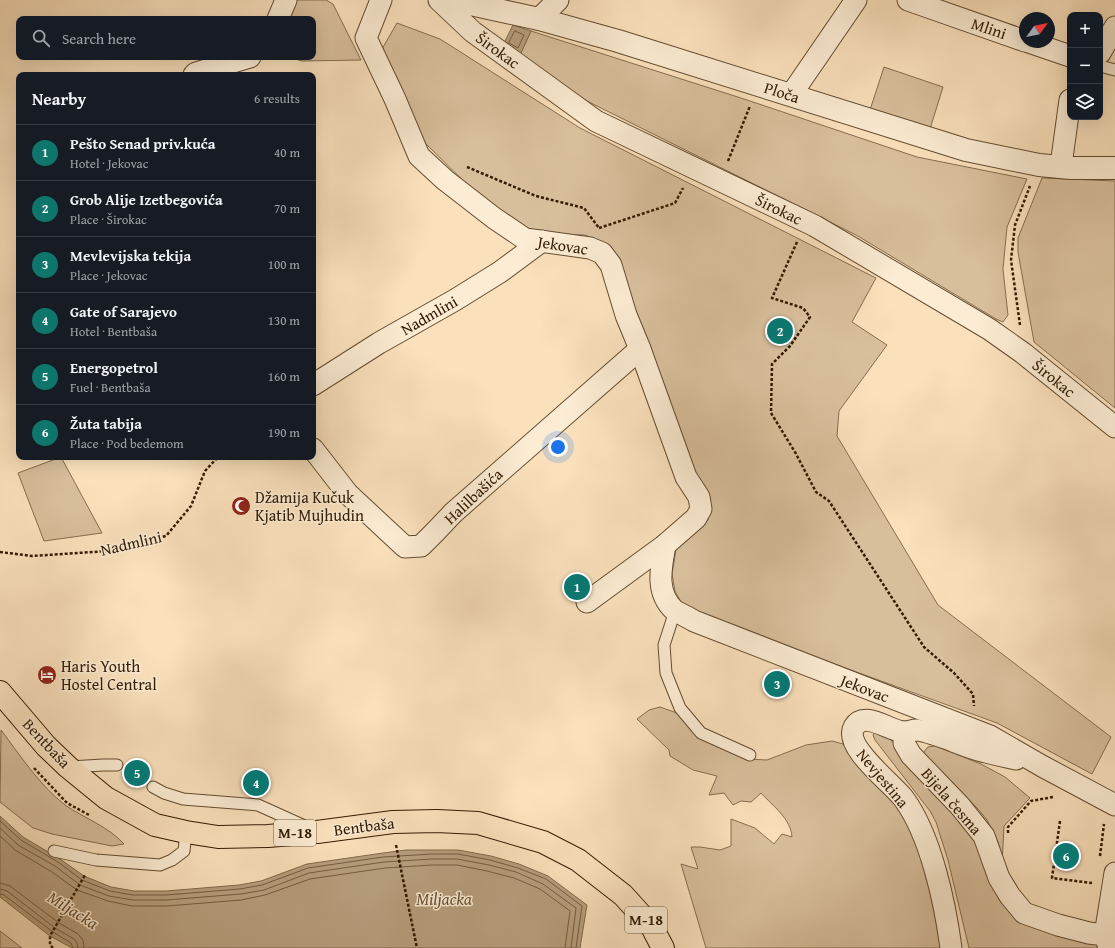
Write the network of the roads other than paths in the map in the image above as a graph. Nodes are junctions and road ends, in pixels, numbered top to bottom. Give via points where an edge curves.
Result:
1 (286, 0) edge
2 (381, 0) edge
3 (438, 0) edge
4 (452, 0) edge
5 (558, 0) edge
6 (856, 0) edge
7 (908, 0) edge
8 (279, 16) edge
9 (538, 20) junction
10 (1115, 27) edge
11 (1019, 39) edge
12 (1047, 48) edge
13 (1103, 48) edge
14 (1067, 55) edge
15 (240, 60) edge
16 (1103, 67) edge
17 (1115, 70) edge
18 (199, 72) edge
19 (793, 95) junction
20 (1067, 120) edge
21 (1049, 166) junction
22 (1115, 168) edge
23 (542, 241) junction
24 (640, 349) junction
25 (316, 383) edge
26 (1115, 427) edge
27 (316, 454) edge
28 (665, 545) junction
29 (587, 602) dead end
30 (675, 610) junction
31 (0, 692) edge
32 (904, 732) junction
33 (750, 755) dead end
34 (117, 766) dead end
35 (1042, 766) junction
36 (68, 767) junction
37 (153, 787) dead end
38 (1110, 811) edge
39 (186, 832) junction
40 (317, 832) junction
41 (54, 851) dead end
42 (1107, 867) edge
43 (1110, 940) edge
44 (664, 948) edge
45 (951, 948) edge

1 - 8 street
2 - 23 street, Jekovac via 366,38 396,99 419,156 445,180 511,230 525,239
3 - 26 street, Širokac via 473,32 596,121 806,222 989,329
4 - 9 street, Ploča
5 - 9 street
6 - 19 street
7 - 11 street, Mlini
9 - 19 street, Ploča via 618,41
10 - 13 street
12 - 14 street
15 - 18 street
16 - 17 lane
19 - 21 street, Ploča via 966,150
20 - 21 street via 1062,158
21 - 22 street, Ploča
23 - 24 street, Jekovac via 590,248 602,253 611,265 626,315
23 - 25 street, Nadmlini via 500,272
24 - 27 street, Halilbašića via 453,513 421,546 405,547 348,494
24 - 28 street, Jekovac via 686,477 699,498 700,509 696,518
28 - 29 street, Jekovac
28 - 30 street, Jekovac via 660,575 664,597
30 - 33 lane via 664,645 666,673 680,708 701,733
30 - 35 street, Jekovac via 694,621 990,736
31 - 36 main road, Bentbaša / M-18 via 46,746
32 - 35 street, Nevjestina via 917,730 975,749
32 - 43 street, Bijela česma via 904,743 911,755 972,818 984,836 999,878 1024,913
32 - 45 street, Nevjestina via 870,720 859,722 854,728 853,740 868,762 903,798 920,825 940,888
34 - 36 lane via 103,764
35 - 38 street, Jekovac
36 - 39 main road, Bentbaša / M-18 via 106,798 155,826
37 - 40 lane via 183,799 258,805
39 - 40 main road, Bentbaša / M-18 via 218,837
39 - 41 lane via 184,851 160,865 96,860
40 - 44 main road, Bentbaša / M-18 via 393,822 437,821 478,823 543,842 578,860 623,895 652,927
42 - 43 street

